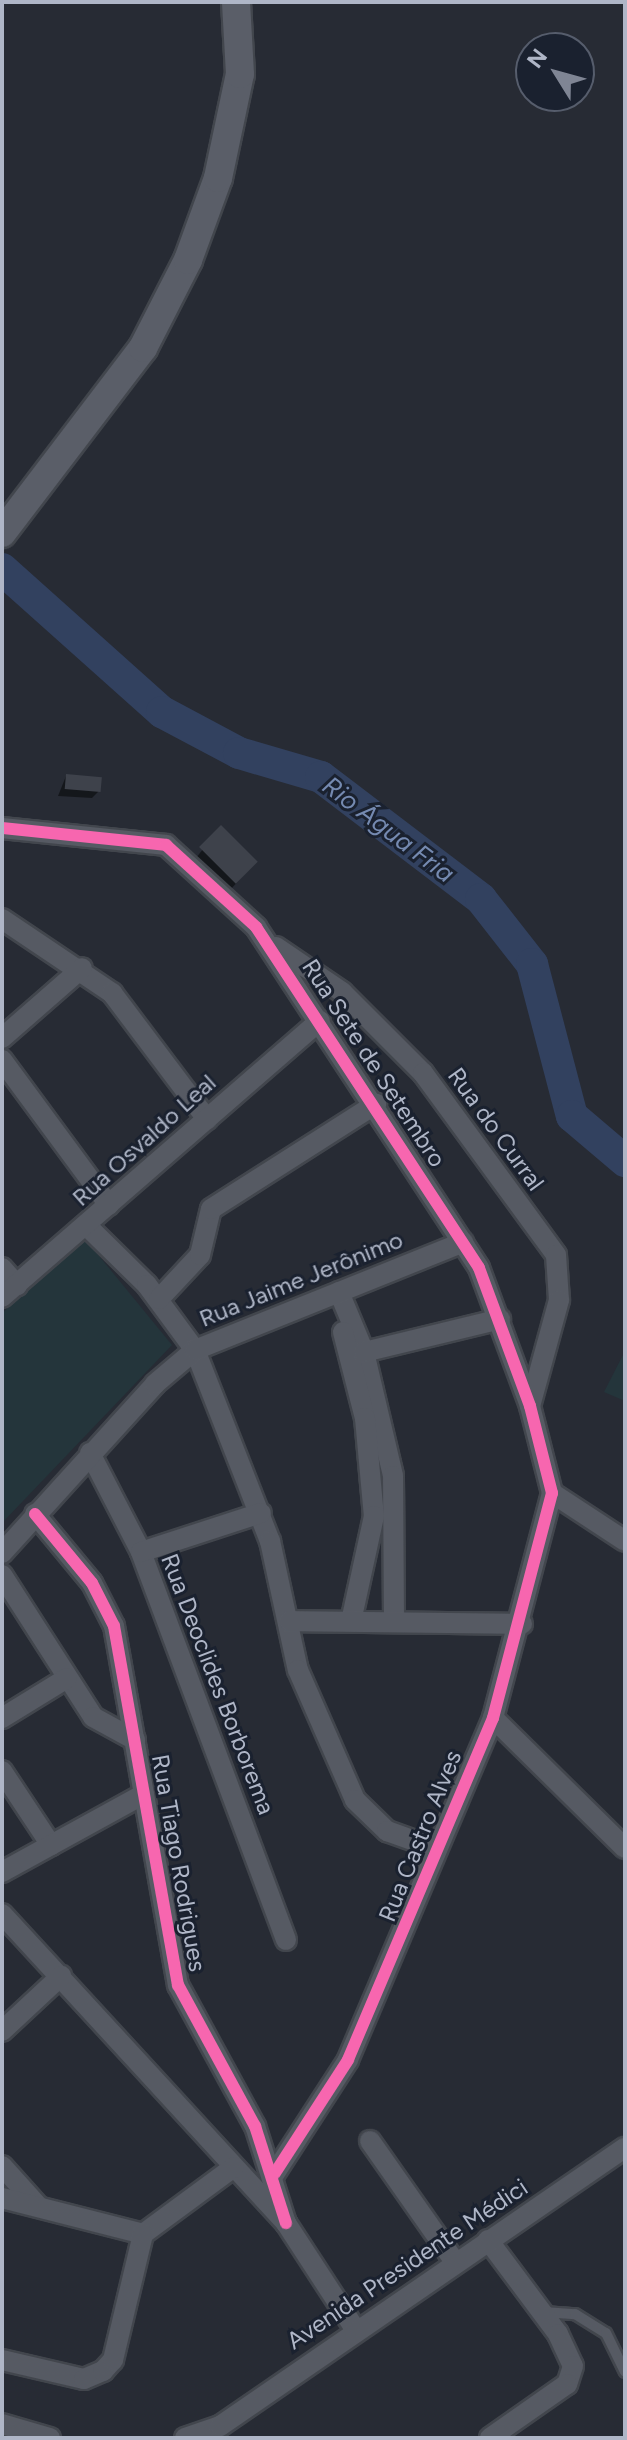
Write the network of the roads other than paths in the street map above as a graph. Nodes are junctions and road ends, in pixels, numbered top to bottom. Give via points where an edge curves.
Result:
1 (236, 2) edge
2 (2, 533) edge
3 (2, 828) edge
4 (2, 919) edge
5 (267, 941) junction
6 (82, 968) junction
7 (320, 1021) junction
8 (2, 1038) edge
9 (2, 1060) edge
10 (376, 1104) junction
11 (207, 1119) junction
12 (109, 1205) junction
13 (87, 1226) junction
14 (463, 1242) junction
15 (2, 1268) edge
16 (9, 1291) edge
17 (335, 1293) junction
18 (159, 1299) junction
19 (500, 1319) junction
20 (195, 1350) junction
21 (364, 1352) junction
22 (530, 1406) junction
23 (90, 1453) junction
24 (552, 1493) junction
25 (261, 1513) junction
26 (35, 1514) junction
27 (625, 1541) edge
28 (141, 1552) junction
29 (2, 1553) edge
30 (2, 1575) edge
31 (352, 1617) junction
32 (394, 1619) junction
33 (289, 1621) junction
34 (522, 1624) junction
35 (67, 1678) junction
36 (2, 1718) edge
37 (493, 1718) junction
38 (135, 1740) junction
39 (2, 1771) edge
40 (144, 1794) junction
41 (51, 1845) junction
42 (625, 1848) edge
43 (437, 1849) junction
44 (2, 1872) edge
45 (2, 1914) edge
46 (286, 1940) dead end
47 (61, 1976) junction
48 (2, 2031) edge
49 (370, 2141) dead end
50 (625, 2148) edge
51 (2, 2166) edge
52 (234, 2167) junction
53 (275, 2173) junction
54 (2, 2198) edge
55 (38, 2206) junction
56 (286, 2223) junction
57 (143, 2234) junction
58 (488, 2240) junction
59 (455, 2262) junction
60 (544, 2312) junction
61 (355, 2329) junction
62 (2, 2360) edge
63 (625, 2372) edge
64 (2, 2424) edge
65 (38, 2437) edge
66 (185, 2438) edge
67 (490, 2438) edge

1 - 2 street via 240,74 218,178 188,260 143,348
3 - 5 street, Rua Sete de Setembro via 166,845
4 - 6 street
5 - 7 street, Rua Sete de Setembro
5 - 22 street, Rua do Curral via 342,992 423,1073 556,1255 559,1300
6 - 8 street
6 - 11 street via 129,1013
7 - 10 street, Rua Sete de Setembro
7 - 11 street, Rua Osvaldo Leal
9 - 12 street
10 - 14 street, Rua Sete de Setembro
10 - 18 street via 211,1209 200,1255
11 - 12 street, Rua Osvaldo Leal
12 - 13 street, Rua Osvaldo Leal
13 - 16 street, Rua Osvaldo Leal
13 - 18 street
14 - 17 street, Rua Jaime Jerônimo
14 - 19 street, Rua Sete de Setembro
15 - 16 street
17 - 20 street, Rua Jaime Jerônimo
17 - 21 street
17 - 31 street via 372,1476 372,1539
18 - 20 street
19 - 21 street
19 - 22 street, Rua Sete de Setembro
20 - 23 street, Rua Jaime Jerônimo
20 - 25 street
21 - 32 street via 393,1476
22 - 24 street, Rua Sete de Setembro
23 - 26 street, Rua Jaime Jerônimo
23 - 28 street, Rua Deoclides Borborema
24 - 27 street
24 - 34 street, Rua Castro Alves
25 - 28 street
25 - 33 street
26 - 29 street, Rua Jaime Jerônimo
26 - 38 street, Rua Tiago Rodrigues via 110,1615
28 - 46 street, Rua Deoclides Borborema
30 - 35 street
31 - 32 street
31 - 33 street
32 - 34 street
33 - 43 street via 298,1670 355,1800 387,1831
34 - 37 street, Rua Castro Alves
35 - 36 street
35 - 38 street via 104,1728
37 - 42 street
37 - 43 street, Rua Castro Alves
38 - 40 street, Rua Tiago Rodrigues
39 - 41 street
40 - 41 street
40 - 53 street, Rua Tiago Rodrigues via 178,1985
41 - 44 street
43 - 53 street, Rua Castro Alves via 348,2060
45 - 47 street
47 - 48 street
47 - 52 street
49 - 59 street
50 - 58 street, Avenida Presidente Médici
51 - 55 street
52 - 56 street
52 - 57 street
53 - 56 street, Rua Tiago Rodrigues
54 - 55 street
55 - 57 street
56 - 61 street
57 - 62 street via 113,2360 103,2371 84,2379
58 - 59 street, Avenida Presidente Médici
58 - 60 street
59 - 61 street, Avenida Presidente Médici
60 - 63 lane via 575,2314 606,2333
60 - 67 street via 570,2357 567,2384
61 - 66 street, Avenida Presidente Médici via 220,2426
64 - 65 street

